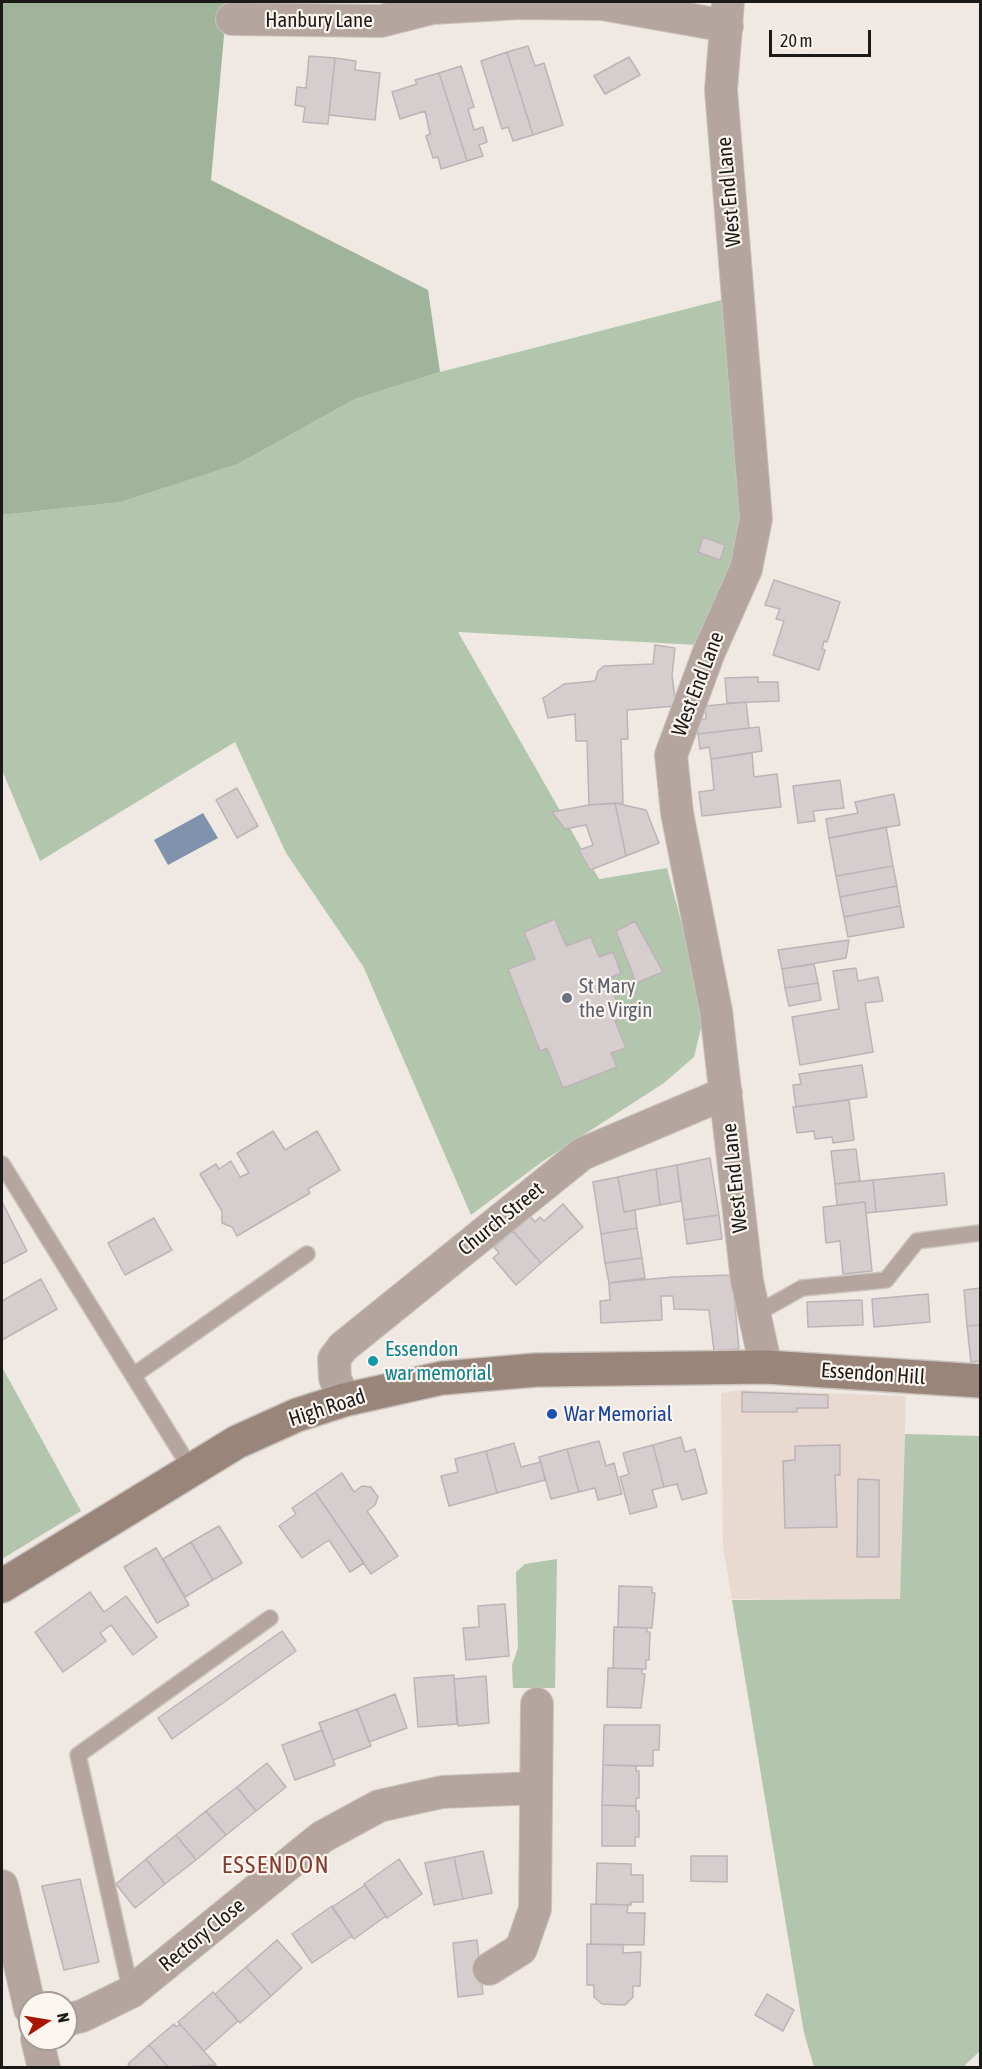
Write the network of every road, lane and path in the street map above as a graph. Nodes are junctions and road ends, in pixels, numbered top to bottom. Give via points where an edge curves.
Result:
1 (728, 14) edge
2 (232, 20) dead end
3 (726, 1093) junction
4 (2, 1164) edge
5 (981, 1233) edge
6 (307, 1254) dead end
7 (754, 1315) junction
8 (766, 1367) junction
9 (134, 1375) junction
10 (981, 1381) edge
11 (344, 1400) junction
12 (191, 1469) junction
13 (2, 1586) edge
14 (270, 1618) dead end
15 (537, 1704) dead end
16 (536, 1788) junction
17 (2, 1886) edge
18 (489, 1969) dead end
19 (26, 1991) edge
20 (131, 1992) junction
21 (78, 2017) edge
22 (40, 2051) edge
23 (44, 2067) edge

1 - 2 street, Hanbury Lane via 602,4 520,3 432,8 381,21
1 - 3 street, West End Lane via 721,90 756,519 746,569 709,652 671,755 677,813 716,1011
3 - 7 street, West End Lane
3 - 11 street, Church Street via 582,1154 343,1347 334,1359 335,1378
4 - 9 lane
5 - 7 lane via 917,1241 886,1280 802,1288
6 - 9 lane
7 - 8 street, West End Lane
8 - 10 main road, Essendon Hill
8 - 11 main road, High Road via 524,1371 442,1378
9 - 12 lane
11 - 12 main road, High Road via 297,1415 237,1442
12 - 13 main road, High Road
14 - 20 lane via 78,1755
15 - 16 street
16 - 18 street via 535,1910 521,1949
16 - 20 street, Rectory Close via 442,1792 379,1806 322,1837
17 - 19 street
20 - 21 street, Rectory Close
22 - 23 street

